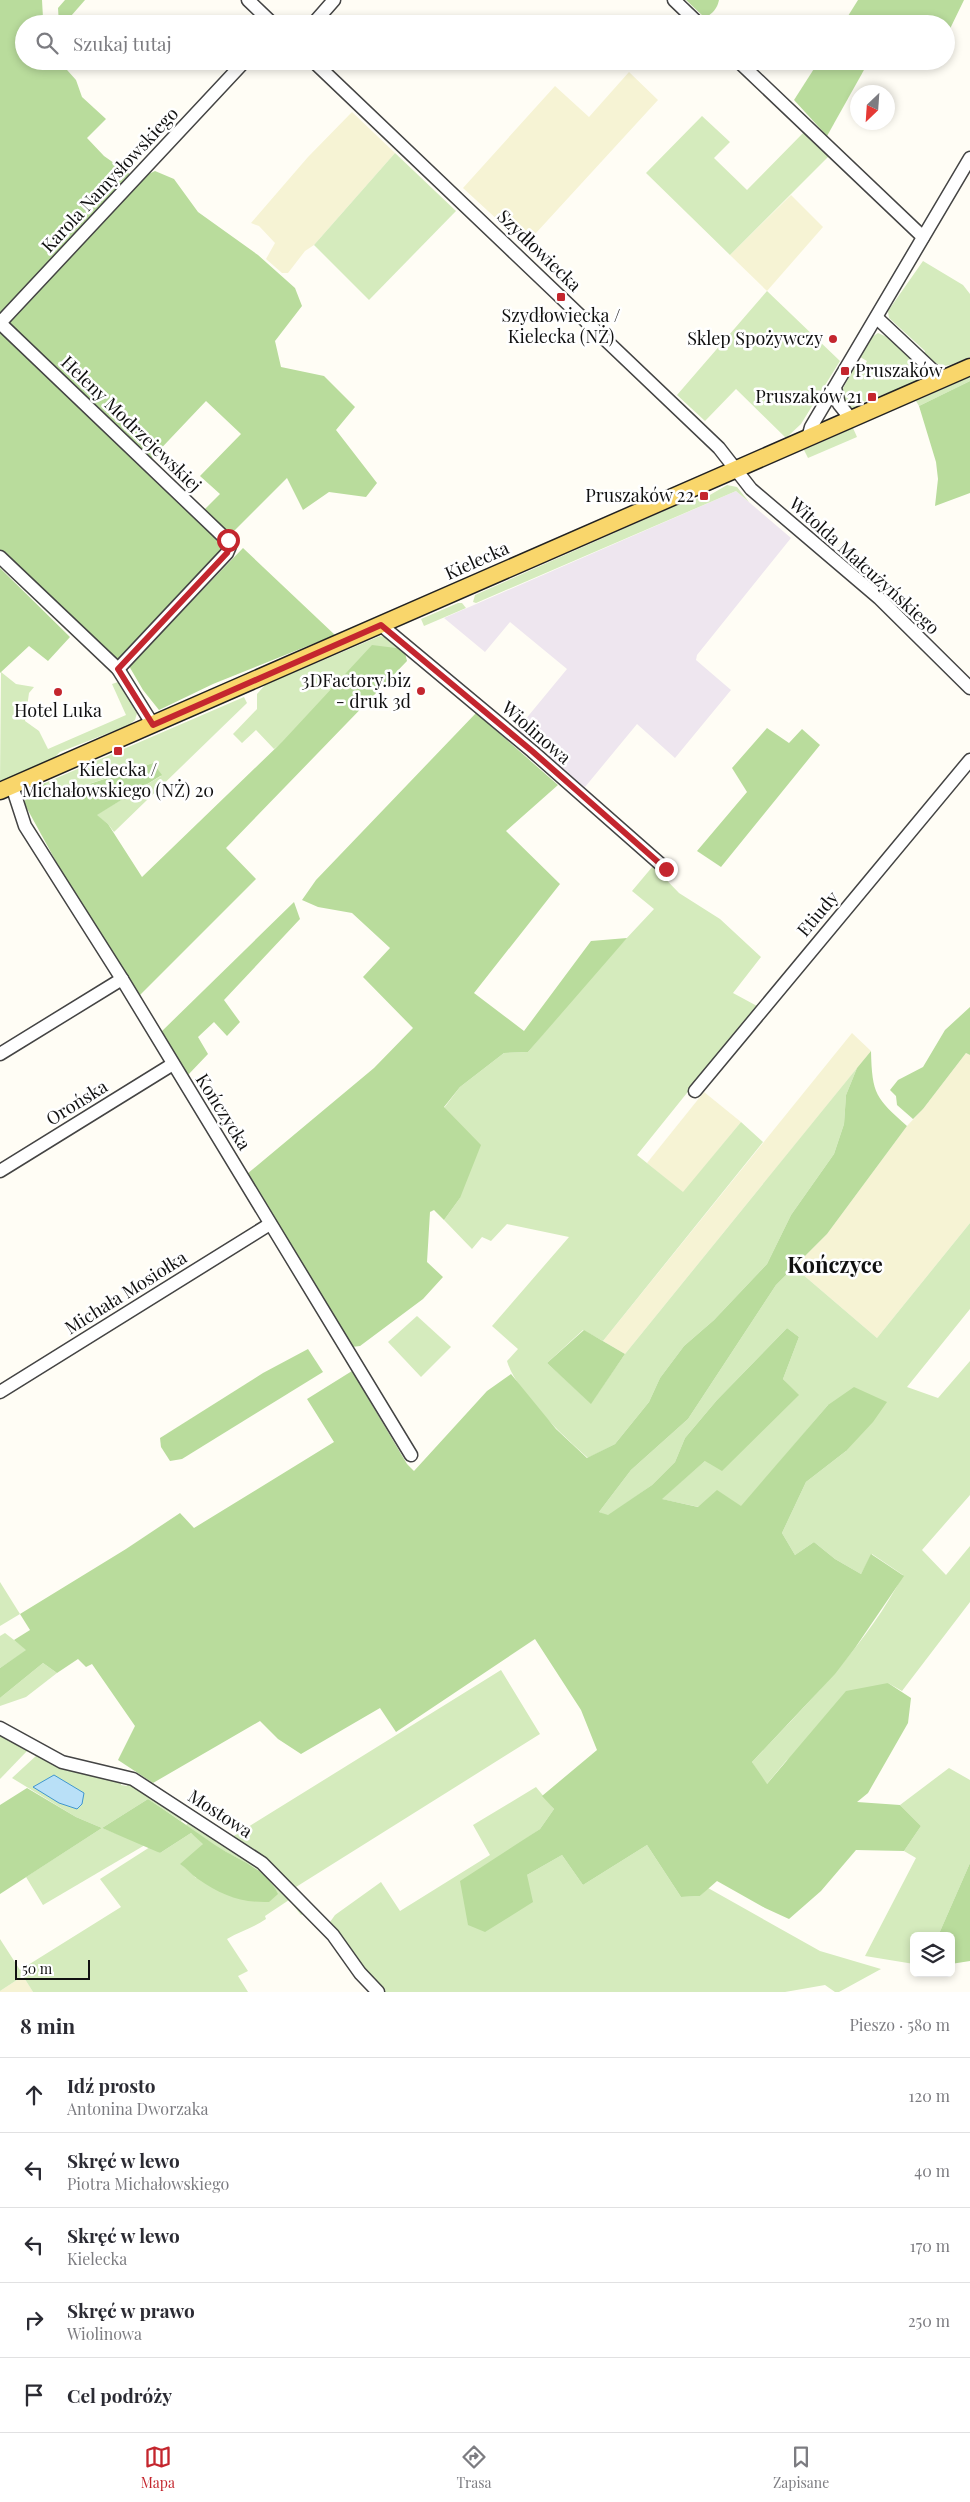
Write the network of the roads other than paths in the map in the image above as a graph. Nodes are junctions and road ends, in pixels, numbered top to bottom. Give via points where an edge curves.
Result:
1 (248, 0) edge
2 (334, 0) edge
3 (674, 0) edge
4 (264, 15) edge
5 (321, 15) edge
6 (689, 15) edge
7 (237, 70) edge
8 (322, 70) edge
9 (747, 70) edge
10 (970, 158) edge
11 (923, 238) junction
12 (877, 318) junction
13 (0, 323) edge
14 (970, 367) edge
15 (942, 379) junction
16 (835, 388) junction
17 (851, 419) junction
18 (808, 438) junction
19 (737, 469) junction
20 (0, 557) edge
21 (381, 625) junction
22 (118, 669) junction
23 (970, 688) edge
24 (153, 725) junction
25 (970, 760) edge
26 (6, 788) edge
27 (666, 869) dead end
28 (122, 979) junction
29 (0, 1054) edge
30 (173, 1064) junction
31 (695, 1091) dead end
32 (0, 1171) edge
33 (270, 1224) junction
34 (0, 1392) edge
35 (411, 1455) dead end
36 (0, 1728) edge
37 (378, 1992) edge

1 - 4 street
2 - 5 street
3 - 6 street
7 - 13 street, Karola Namysłowskiego
8 - 19 street, Szydłowiecka via 612,345
9 - 11 street
10 - 11 street
11 - 12 street
12 - 15 street
12 - 16 street
13 - 22 street, Heleny Modrzejewskiej via 228,540 227,553
14 - 15 main road, Kielecka
15 - 17 main road, Kielecka
16 - 17 street via 839,404
16 - 18 street
17 - 18 main road, Kielecka
18 - 19 main road, Kielecka
19 - 21 main road, Kielecka
19 - 23 street, Witolda Małcużyńskiego via 751,489 879,598
20 - 22 street
21 - 24 main road, Kielecka
21 - 27 street, Wiolinowa
22 - 24 street
24 - 26 main road, Kielecka
25 - 31 street, Etiudy
26 - 28 street, Kończycka via 25,826
28 - 29 street
28 - 30 street, Kończycka
30 - 32 street, Orońska
30 - 33 street, Kończycka
33 - 34 street, Michała Mosiołka
33 - 35 street, Kończycka
36 - 37 street, Mostowa via 62,1762 132,1779 262,1863 332,1935

